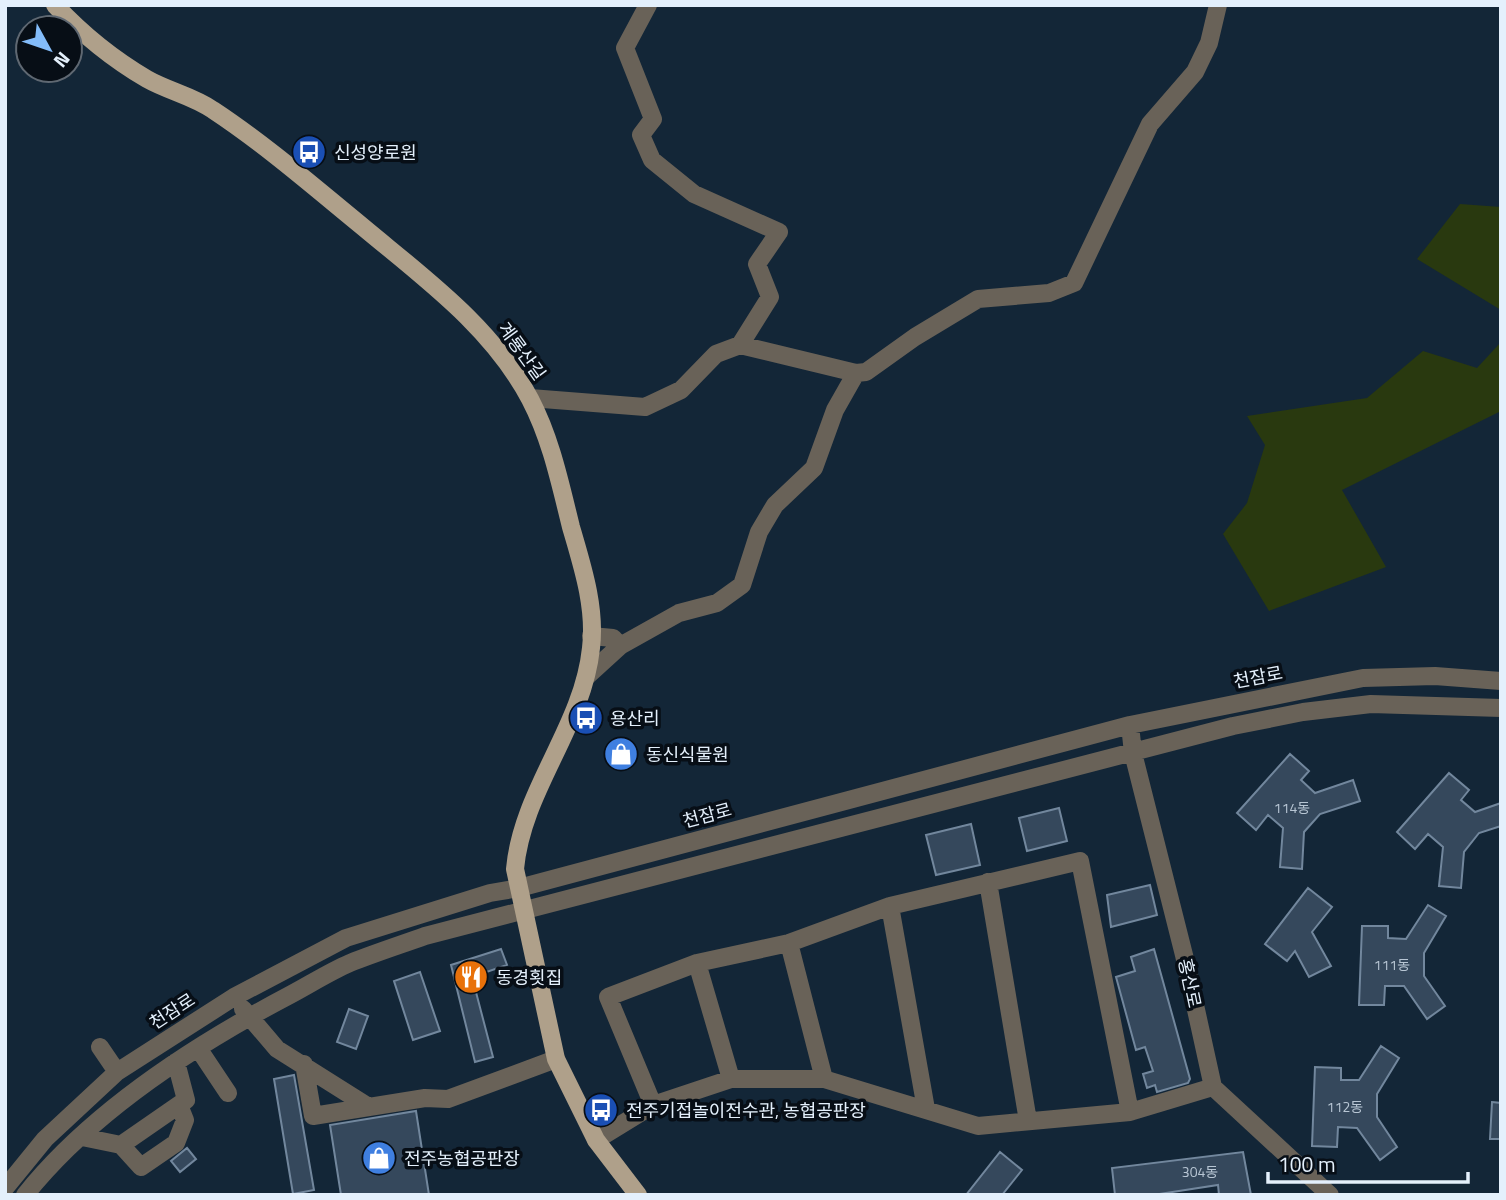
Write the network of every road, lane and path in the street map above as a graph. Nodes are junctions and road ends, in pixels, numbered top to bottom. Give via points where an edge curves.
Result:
1 (55, 5) edge
2 (648, 5) edge
3 (1218, 5) edge
4 (740, 345) junction
5 (856, 373) junction
6 (530, 398) junction
7 (591, 636) junction
8 (620, 646) junction
9 (586, 677) junction
10 (1501, 681) edge
11 (1501, 708) edge
12 (1130, 725) junction
13 (1133, 753) junction
14 (988, 882) junction
15 (519, 888) junction
16 (890, 906) junction
17 (522, 909) junction
18 (789, 943) junction
19 (697, 963) junction
20 (234, 997) junction
21 (248, 1017) junction
22 (100, 1047) dead end
23 (198, 1048) junction
24 (556, 1059) junction
25 (176, 1062) junction
26 (304, 1064) junction
27 (117, 1072) junction
28 (731, 1079) junction
29 (824, 1079) junction
30 (1213, 1087) junction
31 (228, 1093) dead end
32 (179, 1105) junction
33 (653, 1105) junction
34 (369, 1107) junction
35 (926, 1109) junction
36 (1130, 1112) junction
37 (1028, 1121) junction
38 (82, 1137) junction
39 (596, 1140) junction
40 (121, 1145) junction
41 (5, 1188) edge
42 (32, 1191) edge
43 (638, 1195) edge
44 (1330, 1195) edge

1 - 6 main road, 계룡산길 via 107,52 148,79 210,107 305,179 478,326
2 - 4 street via 625,48 653,119 641,135 652,160 694,194 779,232 757,264 771,297
3 - 5 street via 1209,43 1195,72 1150,124 1074,283 1049,293 978,299 866,372
4 - 5 street
4 - 6 street via 716,354 681,390 645,407
5 - 8 street via 835,410 814,468 775,505 759,532 742,585 717,603 680,613
6 - 7 main road, 계룡산길 via 548,438 588,590
7 - 8 street via 613,638
7 - 9 main road, 계룡산길
8 - 9 street
9 - 15 main road, 계룡산길 via 517,846
10 - 12 street, 천잠로 via 1435,676 1363,678
11 - 13 street via 1371,704 1303,712
12 - 13 street, 홍산로
12 - 15 street, 천잠로
13 - 17 street
13 - 30 street, 홍산로
14 - 16 street
14 - 36 street via 1080,861
14 - 37 street
15 - 17 main road, 계룡산길
15 - 20 street, 천잠로 via 346,939
16 - 18 street
16 - 35 street
17 - 21 street via 348,964
17 - 24 main road
18 - 19 street
18 - 29 street
19 - 28 street
19 - 33 street via 608,997
20 - 21 street
20 - 27 street, 천잠로
21 - 23 street
21 - 26 street via 277,1049
22 - 27 street
23 - 25 street
23 - 31 street
24 - 34 street via 448,1099
24 - 39 main road
25 - 32 street via 186,1100
25 - 38 street
26 - 34 street
26 - 34 street via 313,1116
27 - 41 street, 천잠로 via 45,1139
28 - 29 street
28 - 33 street
29 - 35 street
30 - 36 street
30 - 44 street
32 - 40 street
32 - 40 street via 185,1120 176,1143 141,1167
33 - 39 street
35 - 37 street via 978,1126
36 - 37 street
38 - 40 street
38 - 42 street
39 - 43 main road

